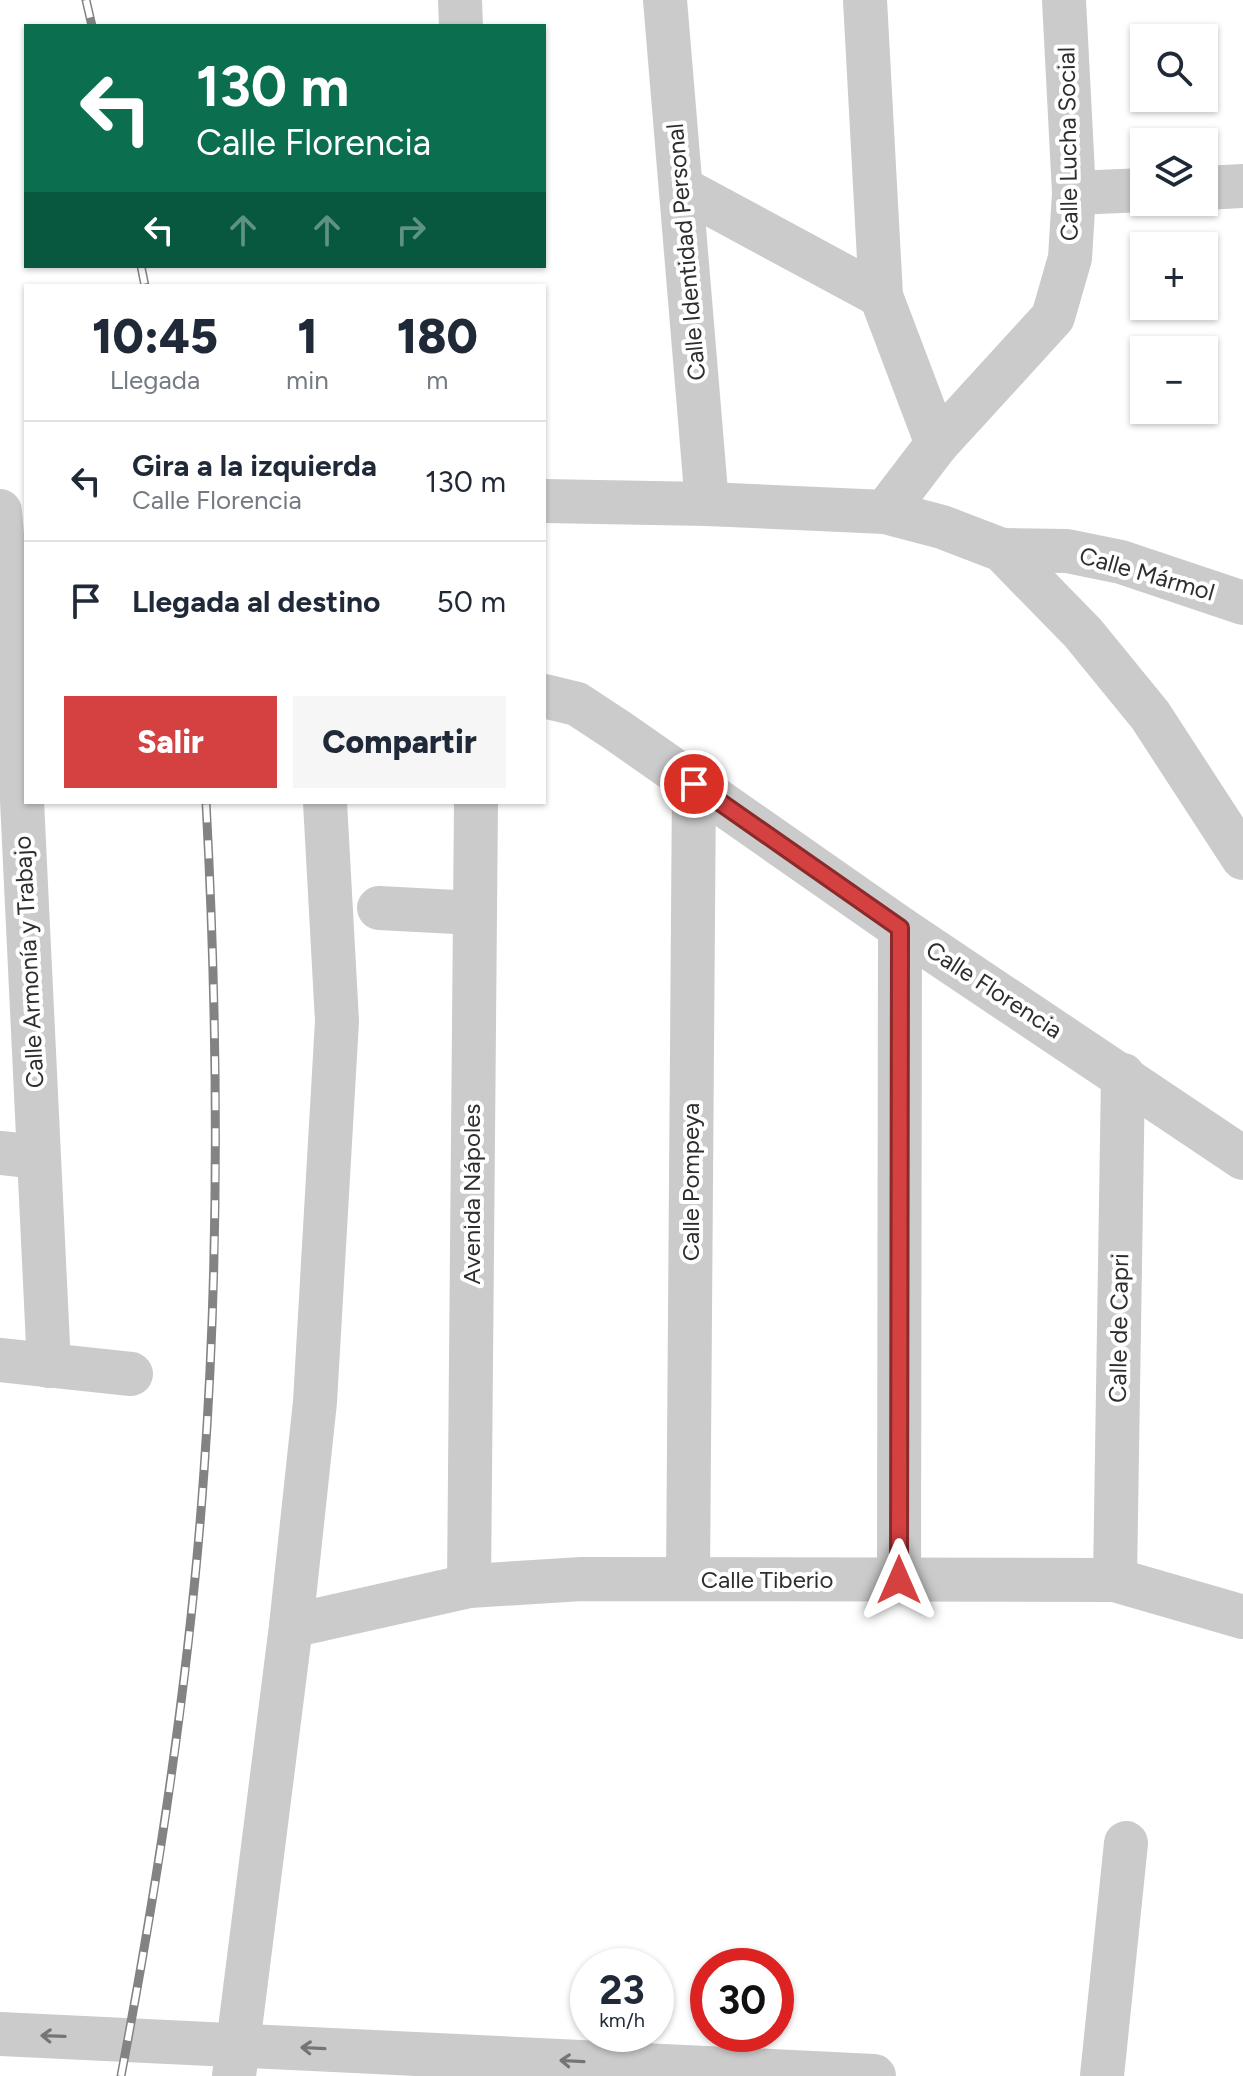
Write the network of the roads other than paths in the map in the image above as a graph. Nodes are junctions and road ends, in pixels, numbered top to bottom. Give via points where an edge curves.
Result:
1 (460, 0) edge
2 (665, 0) edge
3 (865, 0) edge
4 (1064, 0) edge
5 (461, 24) edge
6 (1243, 186) edge
7 (1218, 187) edge
8 (681, 188) junction
9 (1130, 191) edge
10 (1074, 193) junction
11 (881, 296) junction
12 (937, 444) junction
13 (546, 501) edge
14 (707, 504) junction
15 (885, 512) junction
16 (1, 520) edge
17 (1002, 550) junction
18 (1243, 583) edge
19 (1199, 587) junction
20 (1243, 603) edge
21 (546, 696) edge
22 (9, 737) edge
23 (694, 784) junction
24 (325, 804) edge
25 (476, 804) edge
26 (1243, 858) edge
27 (379, 908) dead end
28 (475, 913) junction
29 (900, 928) junction
30 (15, 941) edge
31 (1123, 1075) junction
32 (19, 1155) edge
33 (1243, 1158) edge
34 (0, 1360) edge
35 (49, 1366) junction
36 (131, 1374) dead end
37 (688, 1579) junction
38 (899, 1580) junction
39 (1115, 1580) junction
40 (469, 1586) junction
41 (1243, 1617) edge
42 (291, 1626) junction
43 (1126, 1843) dead end
44 (0, 2034) edge
45 (236, 2060) edge
46 (874, 2076) edge
47 (1102, 2076) edge

1 - 5 street
2 - 8 street, Calle Identidad Personal
3 - 11 street
4 - 10 street, Calle Lucha Social
6 - 7 street
8 - 11 street
8 - 14 street, Calle Identidad Personal
9 - 10 street
10 - 12 street, Calle Lucha Social via 1070,258 1053,317
11 - 12 street
12 - 15 street, Calle Lucha Social
13 - 14 street
14 - 15 street
15 - 17 street
16 - 22 street, Calle Armonía y Trabajo
17 - 19 street, Calle Mármol via 1067,551
17 - 26 street via 1083,633 1150,715
18 - 19 street
19 - 20 street, Calle Mármol
21 - 23 street, Calle Florencia via 577,704
22 - 30 street, Calle Armonía y Trabajo
23 - 29 street, Calle Florencia
23 - 37 street, Calle Pompeya
24 - 42 street via 337,1021 315,1402
25 - 28 street, Avenida Nápoles
27 - 28 street
28 - 40 street, Avenida Nápoles
29 - 31 street, Calle Florencia
29 - 38 street
30 - 32 street, Calle Armonía y Trabajo
31 - 33 street, Calle Florencia
31 - 39 street, Calle de Capri
32 - 35 street, Calle Armonía y Trabajo
34 - 35 street
35 - 36 street
37 - 38 street, Calle Tiberio
37 - 40 street, Calle Tiberio
38 - 39 street, Calle Tiberio
39 - 41 street, Calle Tiberio
40 - 42 street, Calle Tiberio
42 - 45 street
43 - 47 street
45 -> 44 street
46 -> 45 street

